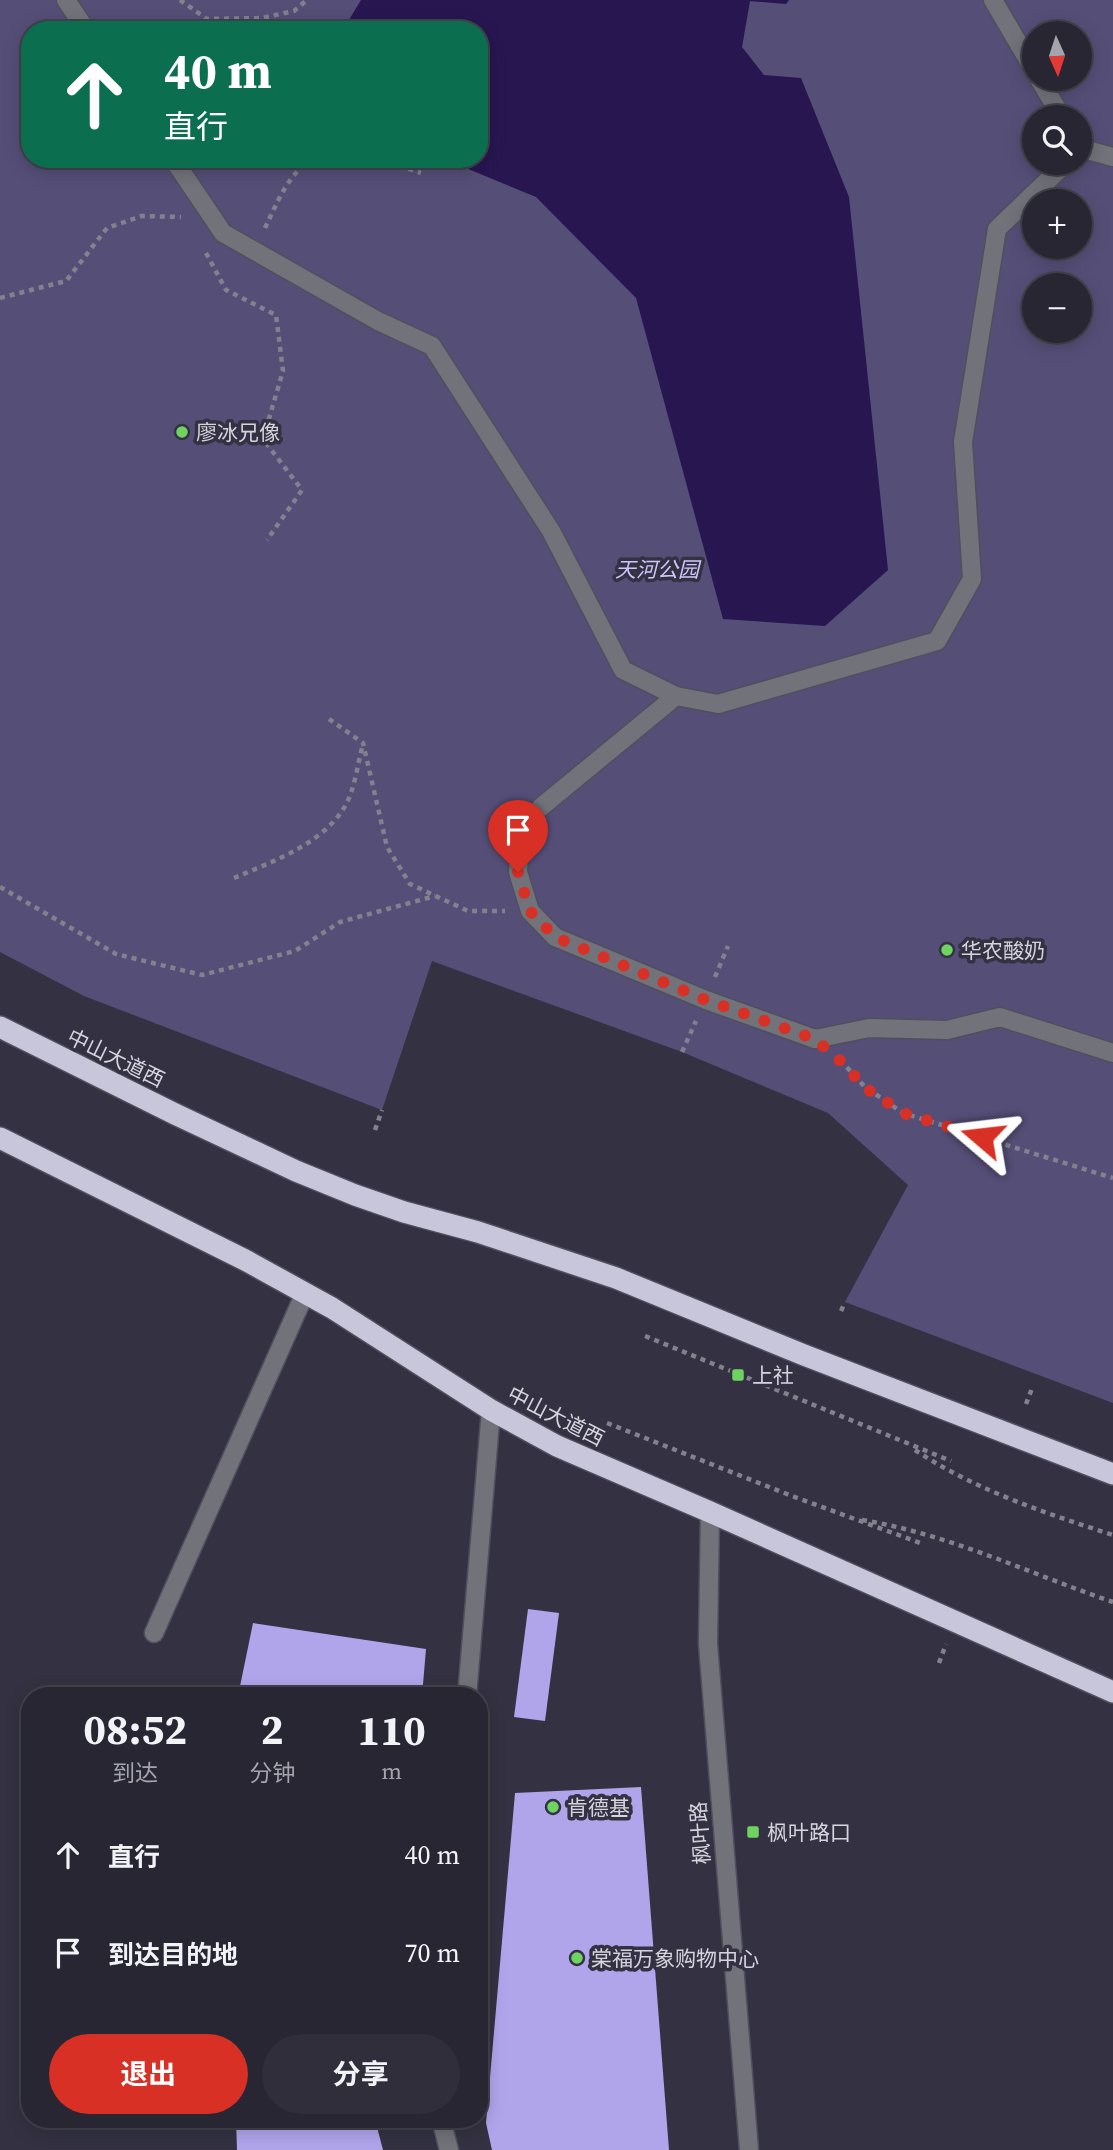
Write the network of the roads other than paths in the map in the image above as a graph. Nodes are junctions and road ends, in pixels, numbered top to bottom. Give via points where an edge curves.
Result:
1 (66, 0) edge
2 (993, 0) edge
3 (80, 21) edge
4 (1022, 50) edge
5 (1092, 152) edge
6 (1113, 157) edge
7 (179, 168) edge
8 (1054, 175) edge
9 (676, 696) junction
10 (0, 1027) edge
11 (1113, 1053) edge
12 (0, 1138) edge
13 (305, 1293) junction
14 (491, 1410) junction
15 (1113, 1474) edge
16 (710, 1511) junction
17 (154, 1633) dead end
18 (468, 1687) edge
19 (1113, 1692) edge
20 (443, 2128) edge
21 (449, 2150) edge
22 (749, 2150) edge

1 - 3 street
2 - 4 street
5 - 6 street
7 - 9 street via 223,233 378,321 432,346 551,531 623,670
8 - 9 street via 998,229 962,442 972,579 937,640 718,704
9 - 11 street via 520,828 518,872 530,911 555,937 706,1000 815,1039 869,1028 947,1030 1000,1017
10 - 15 highway, 中山大道西 via 187,1120 355,1195 616,1278
12 - 13 highway, 中山大道西
13 - 14 highway, 中山大道西
13 - 17 street
14 - 16 highway, 中山大道西 via 556,1446
14 - 18 street
16 - 19 highway, 中山大道西
16 - 22 street, 枫叶路 via 708,1644
20 - 21 street

